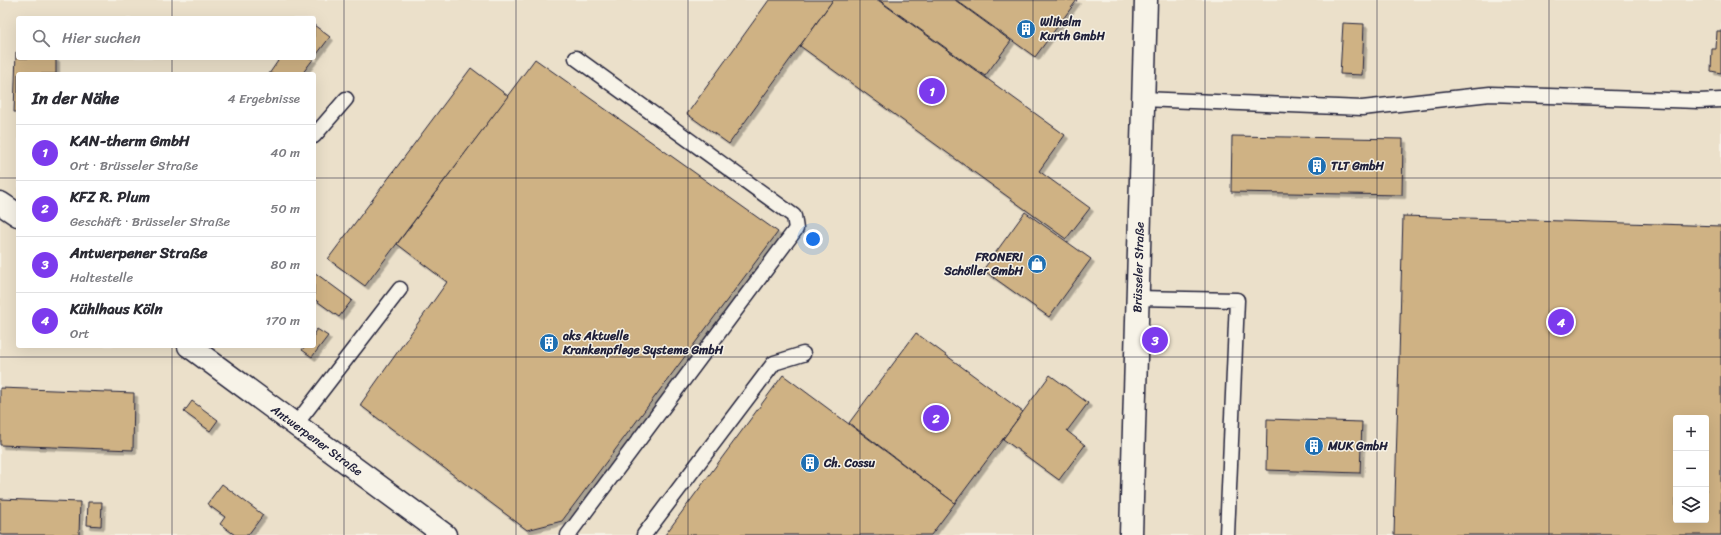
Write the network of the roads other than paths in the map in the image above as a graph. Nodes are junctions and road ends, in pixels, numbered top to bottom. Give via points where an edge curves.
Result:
1 (1146, 0) edge
2 (576, 58) dead end
3 (346, 99) dead end
4 (1142, 99) junction
5 (1721, 100) edge
6 (316, 134) edge
7 (0, 203) edge
8 (16, 214) edge
9 (400, 288) dead end
10 (1136, 298) junction
11 (192, 348) edge
12 (803, 354) dead end
13 (296, 424) junction
14 (445, 535) edge
15 (568, 535) edge
16 (644, 535) edge
17 (1131, 535) edge
18 (1227, 535) edge

1 - 4 street, Brüsseler Straße
2 - 15 lane via 794,216 796,229
3 - 6 lane
4 - 5 lane via 1362,108 1490,94
4 - 10 street, Brüsseler Straße
7 - 8 street
9 - 13 lane
10 - 17 street, Brüsseler Straße
10 - 18 lane via 1238,300
11 - 13 street, Antwerpener Straße
12 - 16 lane via 774,363
13 - 14 street, Antwerpener Straße

